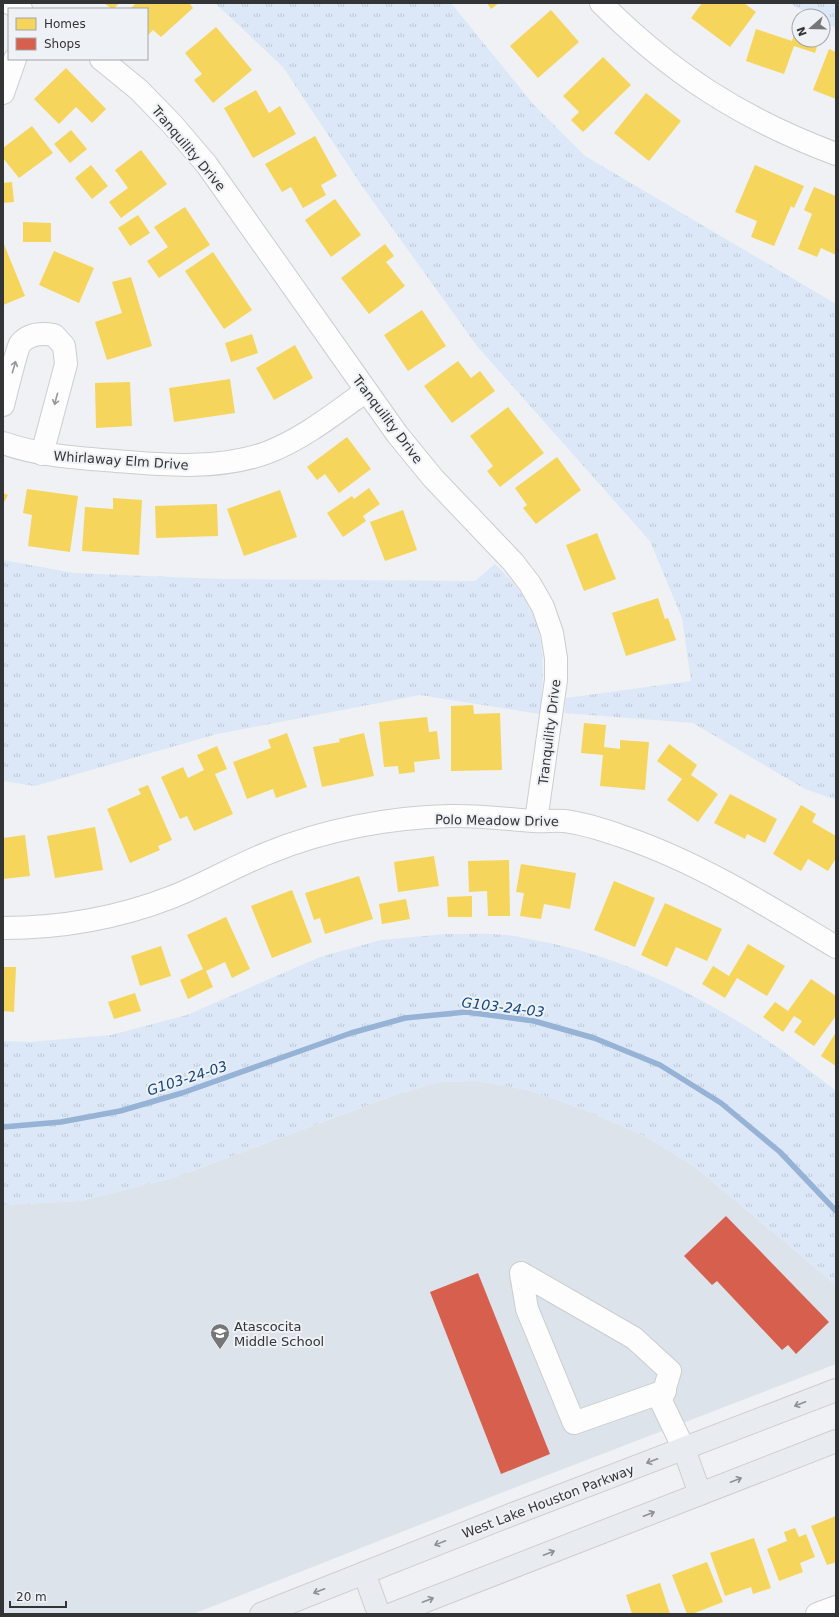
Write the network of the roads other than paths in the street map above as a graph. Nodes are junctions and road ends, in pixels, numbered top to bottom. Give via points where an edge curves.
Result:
1 (9, 3) edge
2 (601, 3) edge
3 (19, 8) edge
4 (16, 60) edge
5 (101, 60) edge
6 (3, 93) edge
7 (836, 154) edge
8 (366, 391) junction
9 (3, 405) edge
10 (3, 443) edge
11 (42, 454) junction
12 (536, 821) junction
13 (3, 928) edge
14 (836, 947) edge
15 (836, 1390) edge
16 (665, 1391) junction
17 (836, 1441) edge
18 (684, 1449) junction
19 (700, 1494) junction
20 (364, 1574) junction
21 (836, 1607) edge
22 (261, 1614) edge
23 (379, 1614) edge
24 (392, 1614) edge
25 (818, 1614) edge

1 - 3 street
2 - 7 street via 664,61 721,101 766,125
4 - 6 street
5 - 8 street, Tranquility Drive via 139,90 207,165
8 - 11 street, Whirlaway Elm Drive via 286,445 242,459 193,465 153,464
8 - 12 street, Tranquility Drive via 433,478 513,562 543,607 552,633 556,680
9 -> 11 street via 20,345 30,336 42,333 54,335 64,346 66,364
10 - 11 street, Whirlaway Elm Drive
12 - 13 street, Polo Meadow Drive via 449,816 342,830 269,852 173,896 132,911 53,926
12 - 14 street, Polo Meadow Drive via 564,821 624,837 665,853 732,885
15 -> 18 main road, West Lake Houston Parkway
16 - 16 street via 670,1371 634,1338 521,1273 526,1309 574,1423
16 - 18 street via 661,1401
19 -> 17 main road
18 - 19 main road
18 -> 20 main road, West Lake Houston Parkway
24 -> 19 main road
20 -> 22 main road, West Lake Houston Parkway
20 - 23 main road
21 - 25 street

